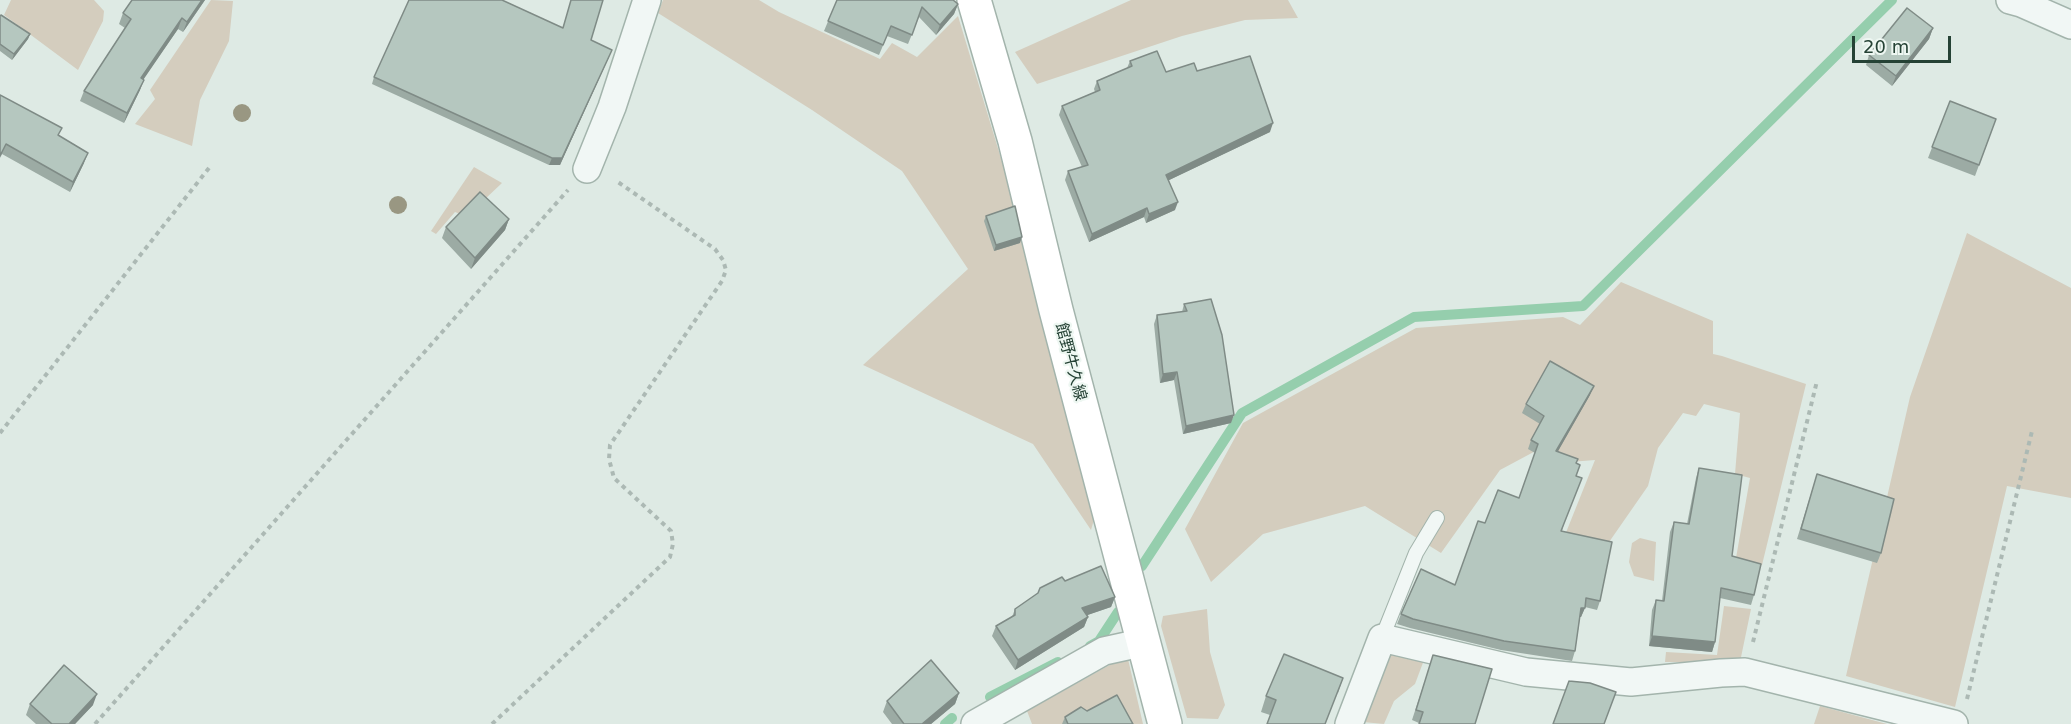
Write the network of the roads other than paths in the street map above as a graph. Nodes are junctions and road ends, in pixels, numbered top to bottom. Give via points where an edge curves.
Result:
1 (647, 0) edge
2 (974, 0) edge
3 (2010, 0) edge
4 (2071, 25) edge
5 (587, 169) road end
6 (1437, 518) dead end
7 (1382, 638) junction
8 (1145, 642) junction
9 (1960, 713) edge
10 (975, 724) edge
11 (1165, 724) edge
12 (1349, 724) edge

1 - 5 street
2 - 8 main road, 館野牛久線 via 1015,141
3 - 4 street
6 - 7 lane via 1416,553
7 - 9 street via 1526,672 1631,682 1745,672
7 - 12 street
8 - 10 street via 1104,651
8 - 11 main road, 館野牛久線

